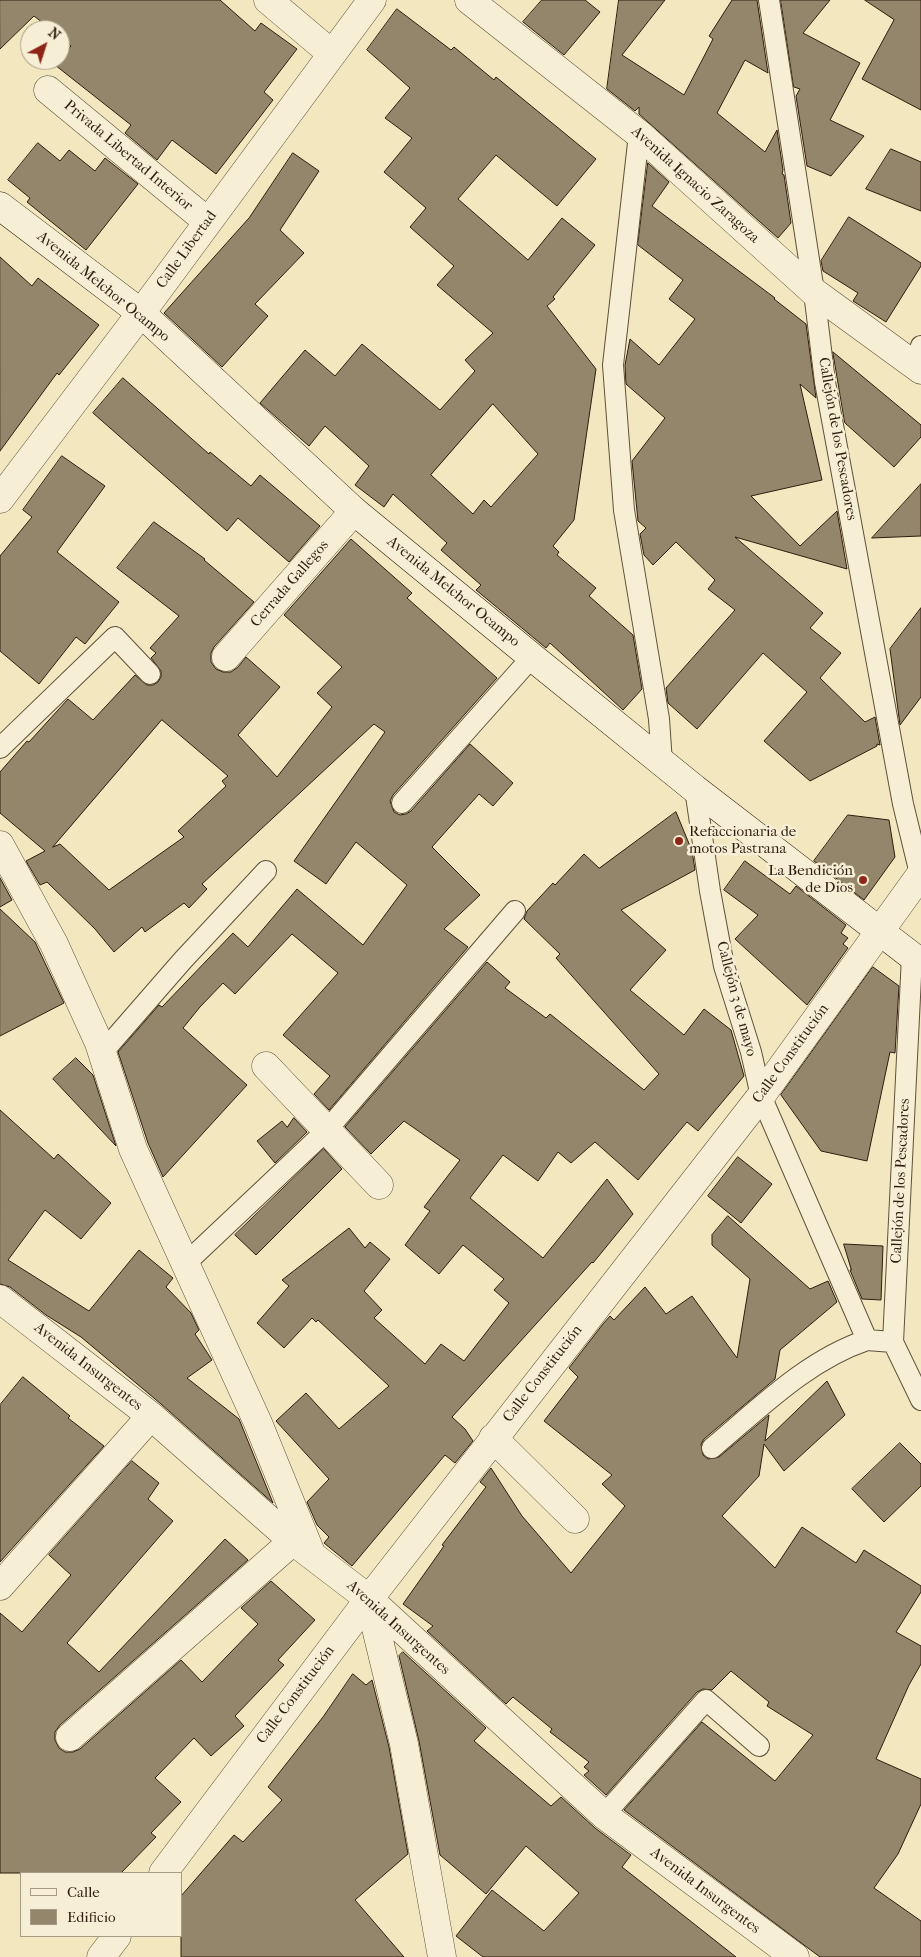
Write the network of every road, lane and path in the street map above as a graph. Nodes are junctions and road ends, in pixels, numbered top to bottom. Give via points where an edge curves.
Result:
1 (268, 0) edge
2 (372, 0) edge
3 (469, 0) edge
4 (768, 0) edge
5 (332, 54) junction
6 (48, 90) dead end
7 (639, 134) junction
8 (1, 207) edge
9 (208, 222) junction
10 (814, 292) junction
11 (141, 313) junction
12 (919, 361) edge
13 (0, 499) edge
14 (354, 511) junction
15 (226, 657) dead end
16 (532, 657) junction
17 (150, 674) dead end
18 (0, 748) edge
19 (662, 762) junction
20 (696, 789) junction
21 (402, 803) dead end
22 (0, 845) edge
23 (266, 871) dead end
24 (921, 874) edge
25 (515, 911) dead end
26 (880, 931) junction
27 (916, 959) edge
28 (102, 1053) junction
29 (266, 1066) dead end
30 (761, 1096) junction
31 (327, 1130) junction
32 (379, 1185) dead end
33 (186, 1263) junction
34 (0, 1299) edge
35 (867, 1340) junction
36 (894, 1342) junction
37 (921, 1400) edge
38 (151, 1416) junction
39 (493, 1438) junction
40 (712, 1448) dead end
41 (575, 1519) dead end
42 (302, 1547) junction
43 (0, 1586) edge
44 (369, 1599) junction
45 (70, 1736) dead end
46 (759, 1746) dead end
47 (604, 1815) junction
48 (164, 1872) edge
49 (116, 1937) edge
50 (101, 1957) edge
51 (442, 1957) edge
52 (794, 1957) edge

1 - 5 street
2 - 5 street, Calle Libertad
3 - 7 street, Avenida Ignacio Zaragoza
4 - 10 lane, Callejón de los Pescadores
5 - 9 street, Calle Libertad
6 - 9 street, Privada Libertad Interior
7 - 10 street, Avenida Ignacio Zaragoza
7 - 19 lane via 613,365 624,510 659,719
8 - 11 street, Avenida Melchor Ocampo
9 - 11 street, Calle Libertad
10 - 12 street, Avenida Ignacio Zaragoza
10 - 24 lane, Callejón de los Pescadores via 825,382 876,664 903,804
11 - 13 street, Calle Libertad
11 - 14 street, Avenida Melchor Ocampo
14 - 15 street, Cerrada Gallegos
14 - 16 street, Avenida Melchor Ocampo
16 - 19 street, Avenida Melchor Ocampo
16 - 21 lane
17 - 18 lane via 115,637
19 - 20 street, Avenida Melchor Ocampo
20 - 26 street, Avenida Melchor Ocampo
20 - 30 lane, Callejón 3 de mayo via 724,966
22 - 28 street via 54,944
23 - 28 lane
24 - 26 street, Calle Constitución
25 - 31 lane
26 - 27 street, Avenida Melchor Ocampo
26 - 30 street, Calle Constitución
27 - 36 lane, Callejón de los Pescadores
28 - 33 street via 133,1149
29 - 31 street
30 - 35 lane, Callejón 3 de mayo
30 - 39 street, Calle Constitución
31 - 32 street
31 - 33 lane
33 - 42 street via 258,1422
34 - 38 street, Avenida Insurgentes
35 - 36 lane
35 - 40 lane via 843,1348 805,1371
36 - 37 lane, Callejón de los Pescadores
38 - 42 street, Avenida Insurgentes
38 - 43 street
39 - 41 street
39 - 44 street, Calle Constitución
42 - 44 street, Avenida Insurgentes
42 - 45 street
44 - 47 street, Avenida Insurgentes
44 - 48 street, Calle Constitución
44 - 51 street via 404,1744
46 - 47 lane via 706,1700
47 - 52 street, Avenida Insurgentes
49 - 50 street

